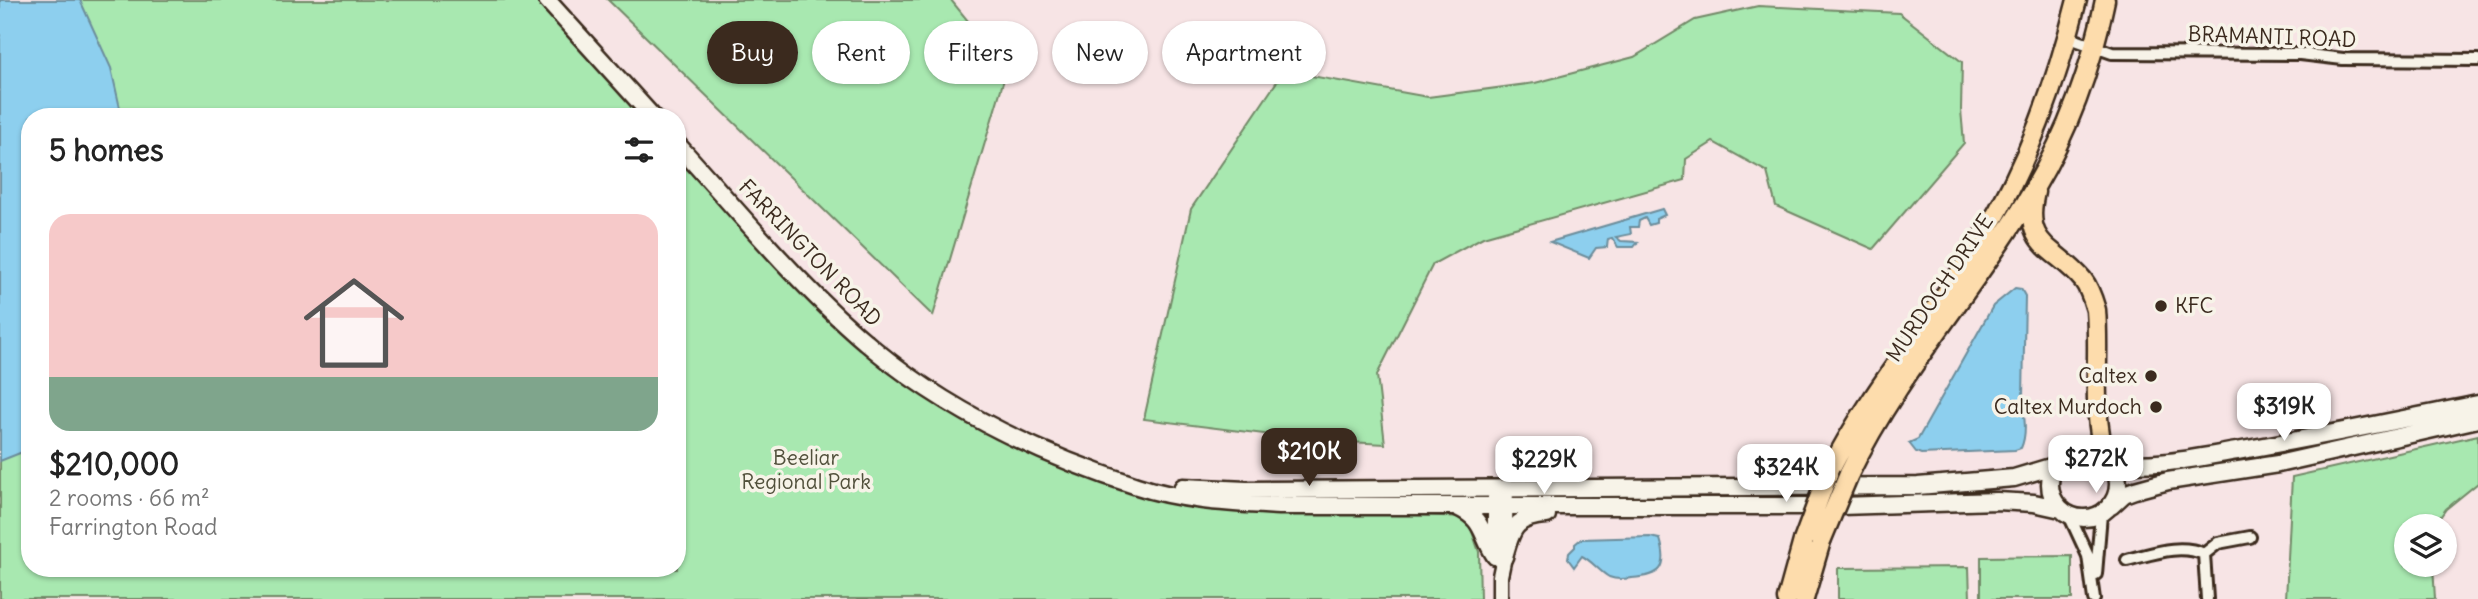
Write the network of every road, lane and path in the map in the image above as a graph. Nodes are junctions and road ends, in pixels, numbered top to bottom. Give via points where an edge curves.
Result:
1 (547, 0) edge
2 (2077, 0) edge
3 (2105, 0) edge
4 (2067, 37) junction
5 (2093, 45) junction
6 (2478, 60) edge
7 (645, 108) edge
8 (686, 154) edge
9 (2038, 182) junction
10 (2478, 404) edge
11 (2478, 419) edge
12 (2107, 459) junction
13 (2057, 465) junction
14 (1108, 474) junction
15 (1500, 487) junction
16 (1676, 487) junction
17 (1636, 505) junction
18 (1745, 505) junction
19 (1500, 506) junction
20 (1456, 507) junction
21 (2106, 510) junction
22 (2065, 512) junction
23 (2250, 537) dead end
24 (2204, 554) junction
25 (1499, 557) junction
26 (2127, 560) dead end
27 (1500, 599) edge
28 (1787, 599) edge
29 (1804, 599) edge
30 (2095, 599) edge
31 (2207, 599) edge

1 - 7 main road
2 - 4 main road, MURDOCH DRIVE
3 - 5 main road, MURDOCH DRIVE
4 - 5 street, BRAMANTI ROAD
4 - 28 main road, MURDOCH DRIVE, bridge via 2037,130 2003,203 1863,413 1828,474
5 - 6 street, BRAMANTI ROAD via 2112,53
5 - 9 main road, MURDOCH DRIVE via 2069,116
8 - 14 main road, FARRINGTON ROAD via 824,305 877,351 984,422 1045,452
9 - 12 main road via 2031,209 2037,237 2083,281 2096,310 2096,407 2098,434
9 - 29 main road, MURDOCH DRIVE, bridge via 1887,404 1849,474 1821,541
10 - 12 main road via 2163,463 2130,465
11 - 21 main road via 2278,464 2168,481 2124,494
12 - 13 main road via 2083,450 2067,455
12 - 21 main road via 2118,479 2116,497
13 - 16 main road, FARRINGTON ROAD via 2014,478 1918,486
13 - 22 main road via 2050,487
14 - 15 main road, FARRINGTON ROAD via 1205,488
14 - 20 main road, FARRINGTON ROAD via 1138,486 1215,502
15 - 16 main road, FARRINGTON ROAD
15 - 19 street
16 - 18 main road via 1673,496 1733,498
17 - 18 main road, FARRINGTON ROAD
17 - 19 main road, FARRINGTON ROAD
17 - 25 main road via 1525,518 1516,525
18 - 22 main road, FARRINGTON ROAD via 1997,501 2034,503
19 - 20 main road, FARRINGTON ROAD
19 - 25 street
20 - 25 main road via 1477,519 1486,542
21 - 22 main road via 2085,518
21 - 30 street via 2096,558
22 - 30 street via 2088,555
23 - 24 street via 2218,543
24 - 26 street via 2180,549
24 - 31 street
25 - 27 street

